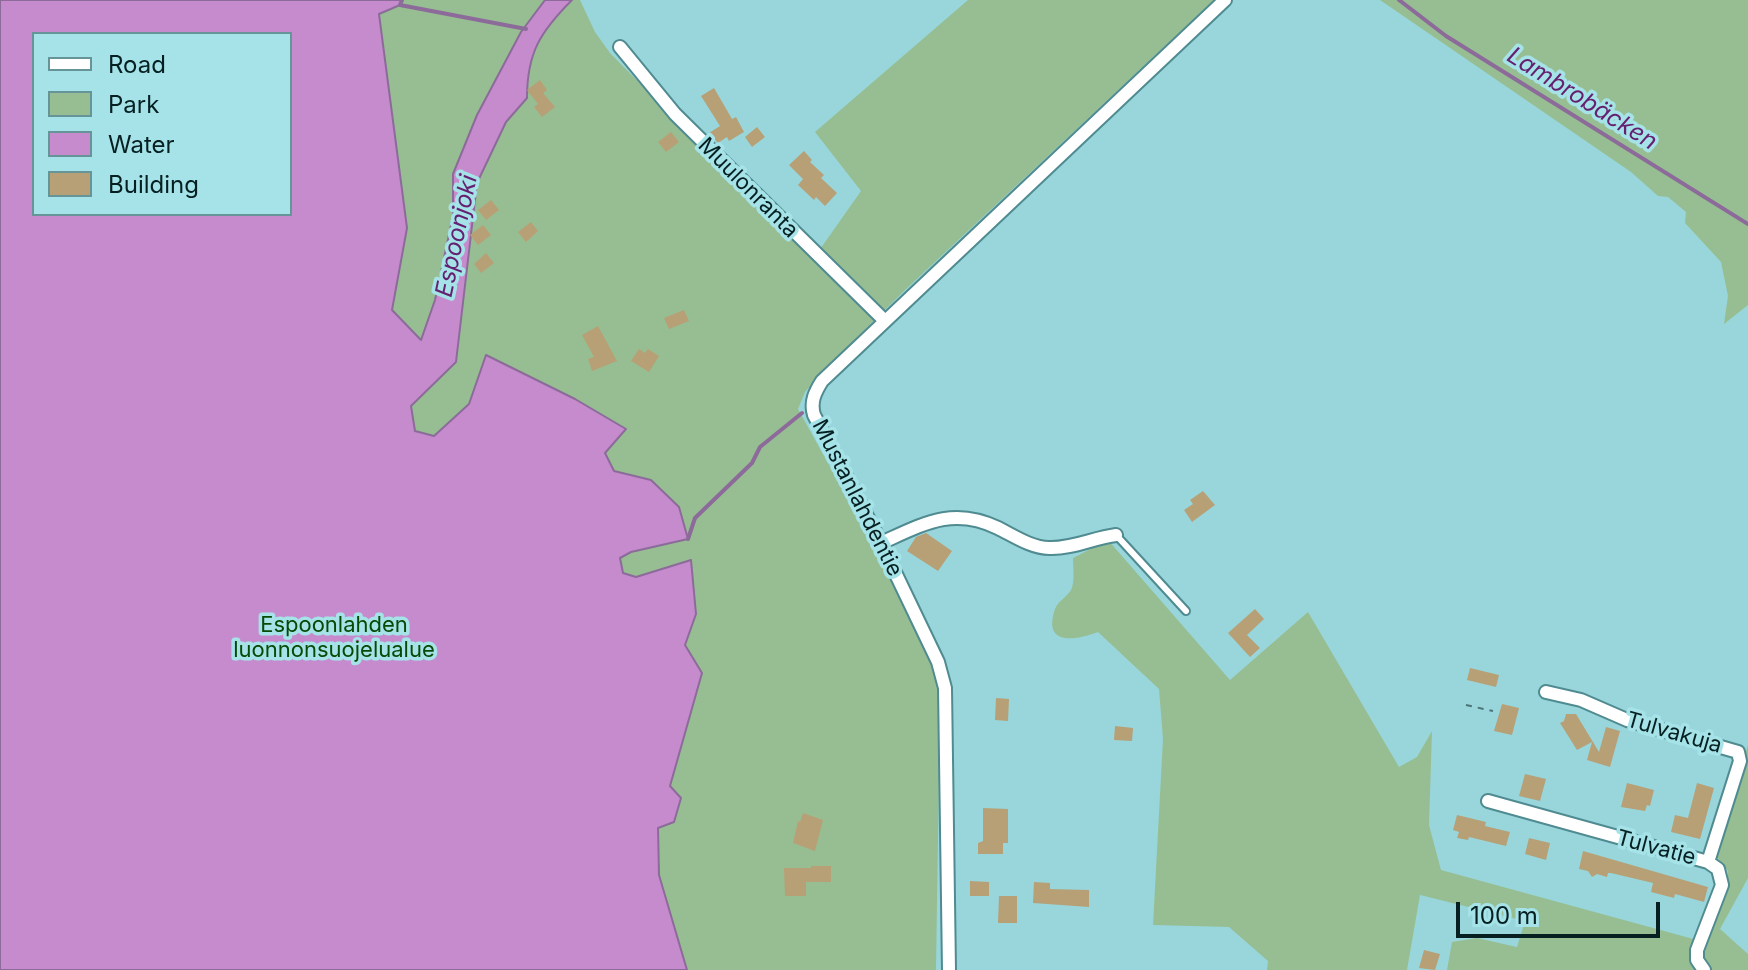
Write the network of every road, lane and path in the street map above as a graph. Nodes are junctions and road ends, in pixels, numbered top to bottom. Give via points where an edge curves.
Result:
1 (1225, 0) edge
2 (620, 47) dead end
3 (885, 321) junction
4 (1116, 535) joint
5 (881, 543) junction
6 (1186, 611) dead end
7 (1546, 692) dead end
8 (1466, 705) dead end
9 (1493, 711) dead end
10 (1488, 801) dead end
11 (1708, 862) junction
12 (949, 970) edge
13 (1704, 970) edge

1 - 3 street, Mustanlahdentie
2 - 3 street, Muulonranta via 675,114
3 - 5 street, Mustanlahdentie via 822,381 812,409
4 - 5 street via 1046,548 960,518 932,520
4 - 6 lane
5 - 12 street, Mustanlahdentie via 938,662 945,688
7 - 11 street, Tulvakuja via 1738,752 1740,761
8 - 9 path
10 - 11 street, Tulvatie
11 - 13 street, Tulvatie via 1718,869 1722,885 1697,950

